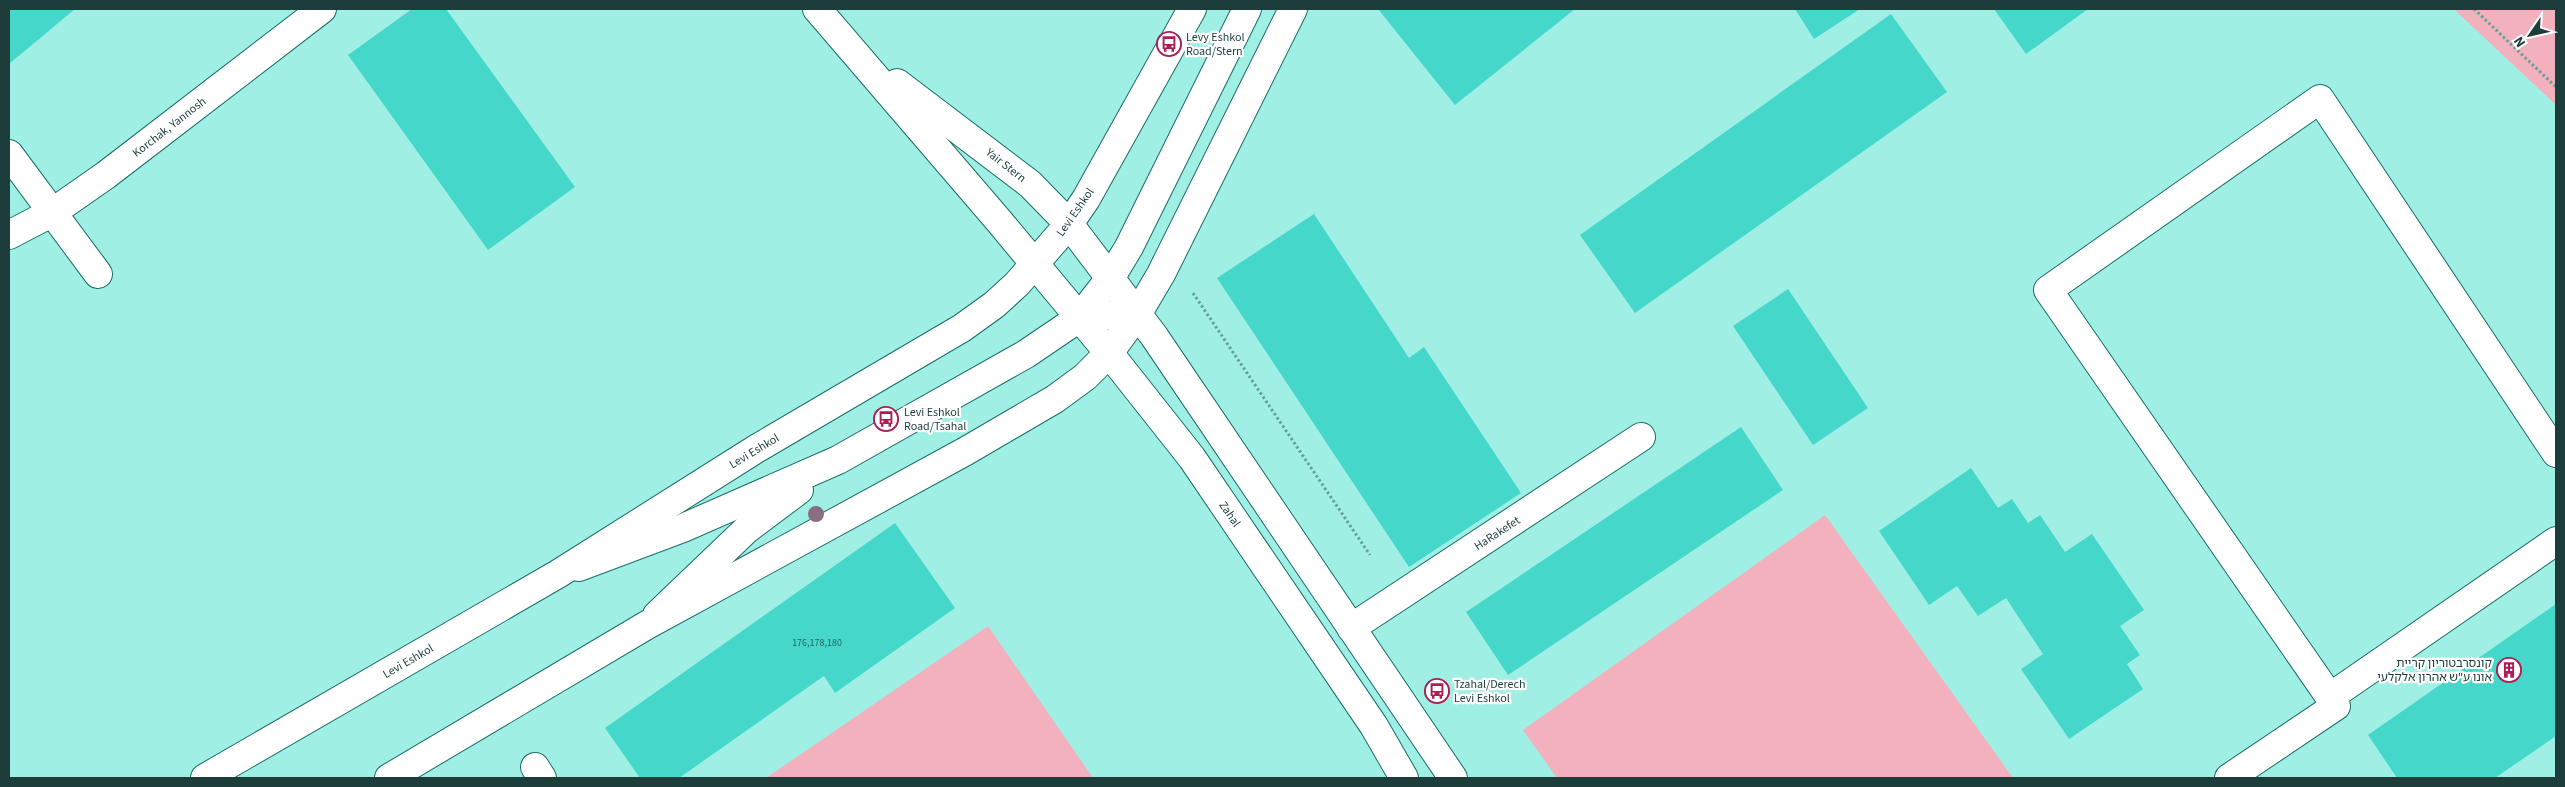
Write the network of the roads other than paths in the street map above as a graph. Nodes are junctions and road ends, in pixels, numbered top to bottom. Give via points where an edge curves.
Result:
1 (322, 9) edge
2 (817, 9) edge
3 (1192, 9) edge
4 (1247, 9) edge
5 (1293, 9) edge
6 (848, 44) junction
7 (9, 154) edge
8 (53, 212) junction
9 (1069, 224) junction
10 (9, 235) edge
11 (1035, 264) junction
12 (98, 274) dead end
13 (1110, 277) junction
14 (1138, 313) junction
15 (1079, 318) junction
16 (1109, 353) junction
17 (1641, 437) dead end
18 (2556, 453) edge
19 (838, 460) junction
20 (2556, 541) edge
21 (558, 574) junction
22 (647, 626) junction
23 (1352, 628) junction
24 (2332, 701) junction
25 (205, 778) edge
26 (389, 778) edge
27 (1404, 778) edge
28 (1453, 778) edge
29 (2229, 778) edge

1 - 8 main road, Korchak, Yannosh
2 - 6 main road, Yair Stern
3 - 9 main road, Levi Eshkol via 1103,170
4 - 13 main road via 1150,207
5 - 14 main road via 1182,233
6 - 9 main road, Yair Stern via 1022,178
6 - 11 main road, Yair Stern
7 - 8 main road
8 - 10 main road, Korchak, Yannosh
8 - 12 main road
9 - 11 main road, Levi Eshkol
9 - 13 main road, Yair Stern
11 - 15 main road, Zahal
11 - 21 main road, Levi Eshkol via 994,305 962,328 756,449
13 - 14 main road, Yair Stern
13 - 15 main road
14 - 15 main road
14 - 16 main road
14 - 23 main road
15 - 16 main road, Zahal
15 - 19 main road via 1026,354
16 - 22 main road via 1085,376 1047,404
16 - 27 main road, Zahal via 1197,466 1374,726
17 - 23 main road, HaRakefet
18 - 24 main road via 2320,99 2048,290
19 - 21 main road via 683,528
19 - 22 main road via 747,529
20 - 24 main road
21 - 25 main road, Levi Eshkol
22 - 26 main road
23 - 28 main road
24 - 29 main road

